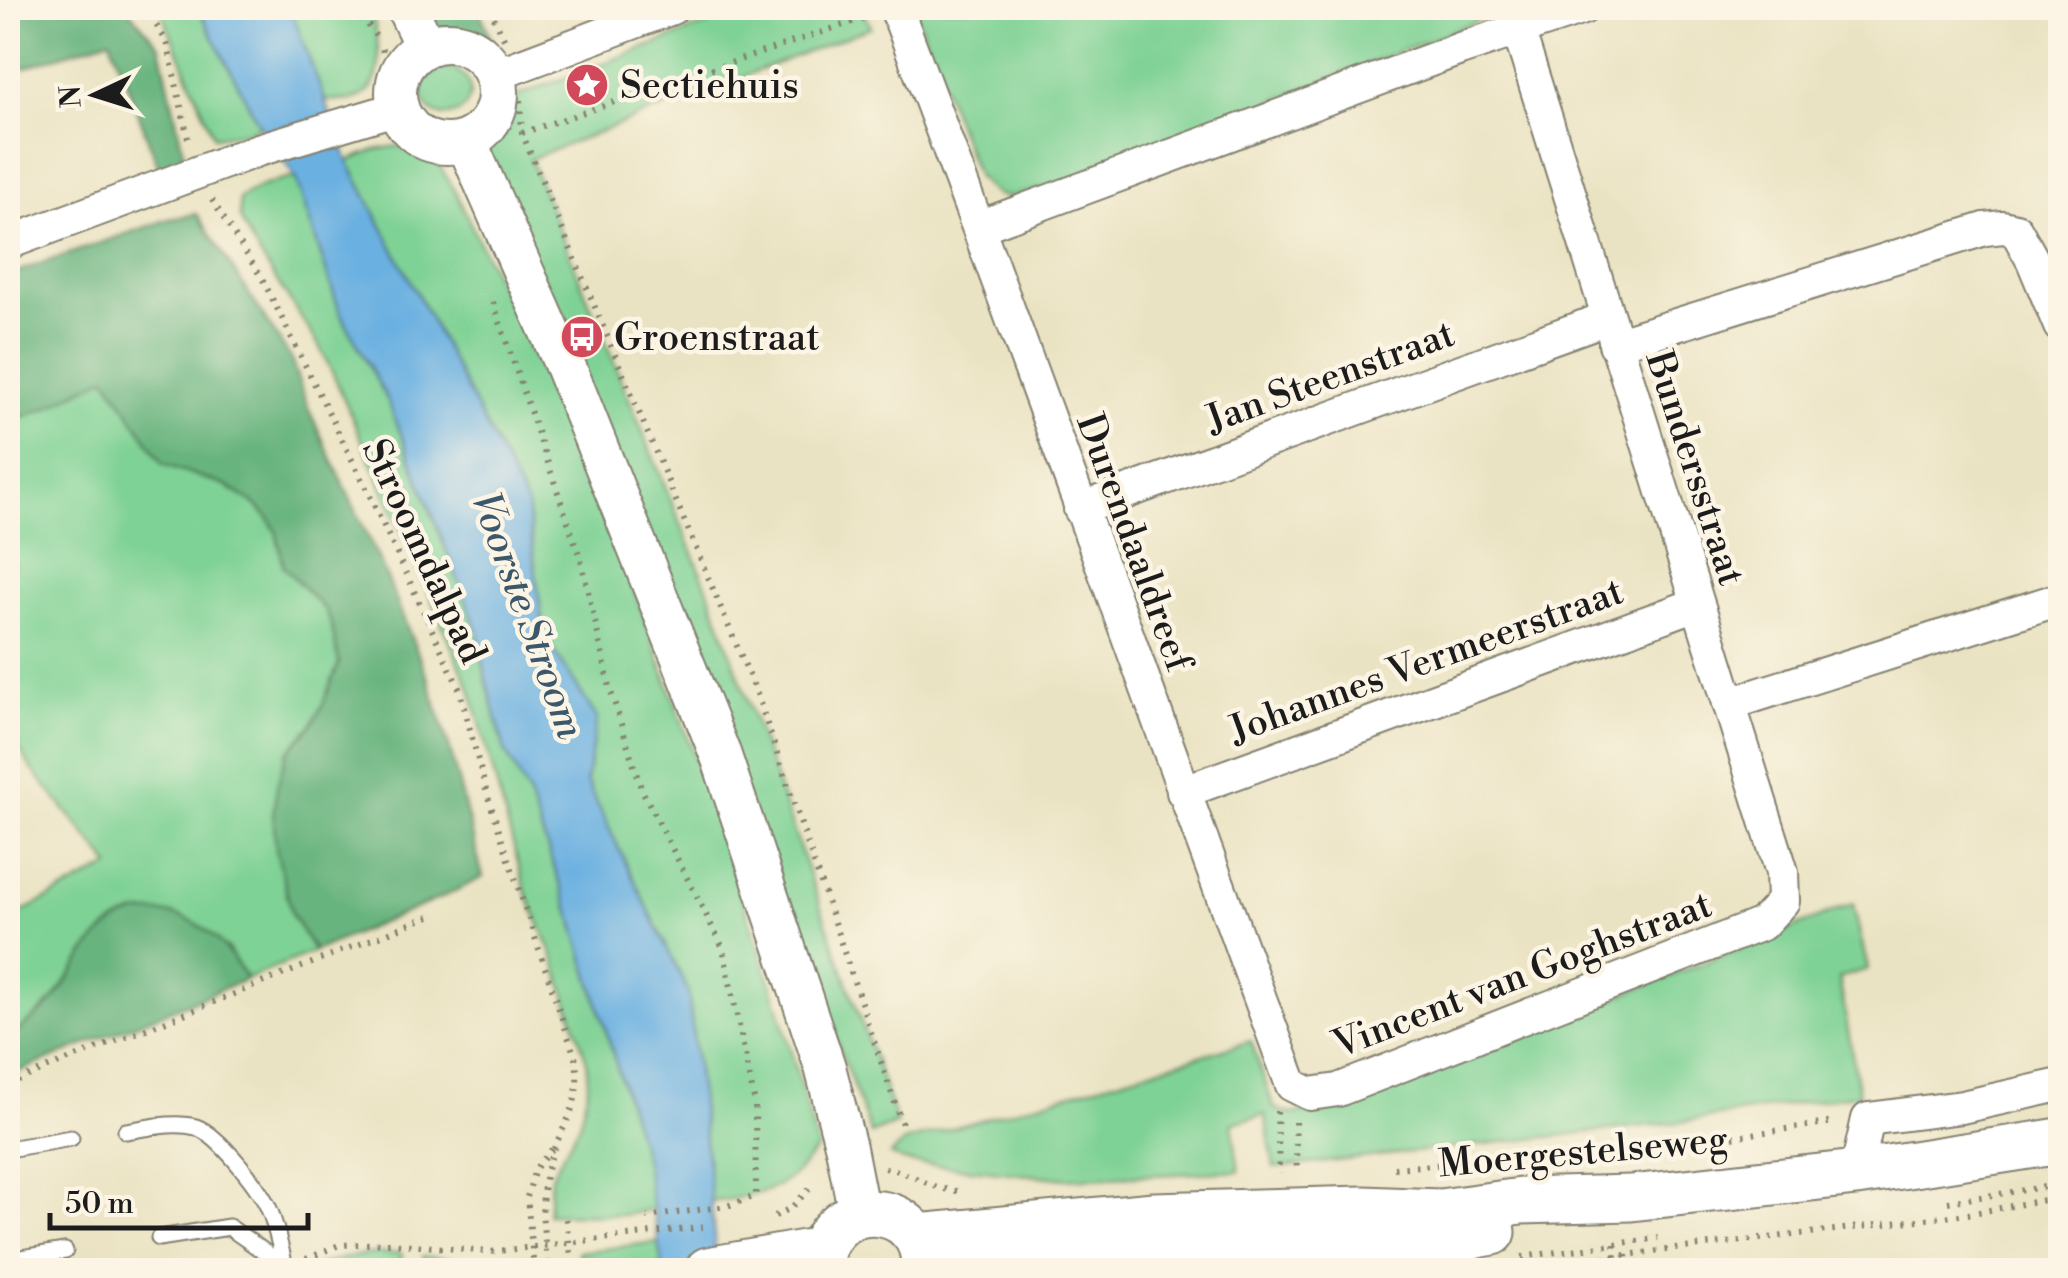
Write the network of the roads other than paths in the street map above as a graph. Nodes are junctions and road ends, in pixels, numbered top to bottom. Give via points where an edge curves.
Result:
1 (407, 8) edge
2 (672, 8) edge
3 (1583, 8) edge
4 (886, 11) edge
5 (1518, 29) junction
6 (425, 46) junction
7 (495, 75) junction
8 (397, 96) junction
9 (466, 141) junction
10 (979, 227) junction
11 (8, 243) edge
12 (2060, 326) edge
13 (1611, 331) junction
14 (1080, 508) junction
15 (2060, 599) edge
16 (1697, 604) junction
17 (1728, 704) junction
18 (1183, 792) junction
19 (1762, 924) joint
20 (2060, 1086) edge
21 (1301, 1090) joint
22 (126, 1131) dead end
23 (71, 1138) dead end
24 (2060, 1141) edge
25 (8, 1149) edge
26 (1856, 1173) junction
27 (858, 1214) junction
28 (1367, 1224) edge
29 (159, 1238) dead end
30 (65, 1251) dead end
31 (719, 1254) edge
32 (920, 1254) edge
33 (820, 1260) edge
34 (8, 1263) edge
35 (287, 1269) edge
36 (961, 1270) edge

1 - 6 street
2 - 7 street
3 - 5 street
4 - 10 street, Durendaaldreef
5 - 10 street
5 - 13 street, Bundersstraat
6 - 7 street via 442,42 474,49
6 - 8 street via 402,69
7 - 9 street via 490,120
8 - 9 street via 404,120 426,139
8 - 11 street via 355,122 258,150
9 - 27 street via 566,368 721,756 825,1067 869,1169
10 - 14 street, Durendaaldreef
12 - 13 street, Jan Steenstraat via 2016,230 2003,227
13 - 14 street, Jan Steenstraat
13 - 16 street, Bundersstraat
14 - 18 street, Durendaaldreef
15 - 17 street
16 - 17 street, Bundersstraat
16 - 18 street, Johannes Vermeerstraat
17 - 19 street, Bundersstraat via 1782,872 1783,900
18 - 21 street, Durendaaldreef
19 - 21 street, Vincent van Goghstraat via 1338,1090
20 - 26 street via 1868,1120
22 - 35 lane via 195,1127 216,1138 270,1210
23 - 25 lane
24 - 26 main road, Moergestelseweg
26 - 28 main road, Moergestelseweg via 1630,1198 1520,1201
27 - 32 main road via 902,1222
27 - 33 main road via 835,1228
28 - 32 main road, Moergestelseweg via 1154,1215
28 - 36 main road, Moergestelseweg via 1284,1255 1153,1243
29 - 35 lane via 230,1227
30 - 34 lane
31 - 33 main road

